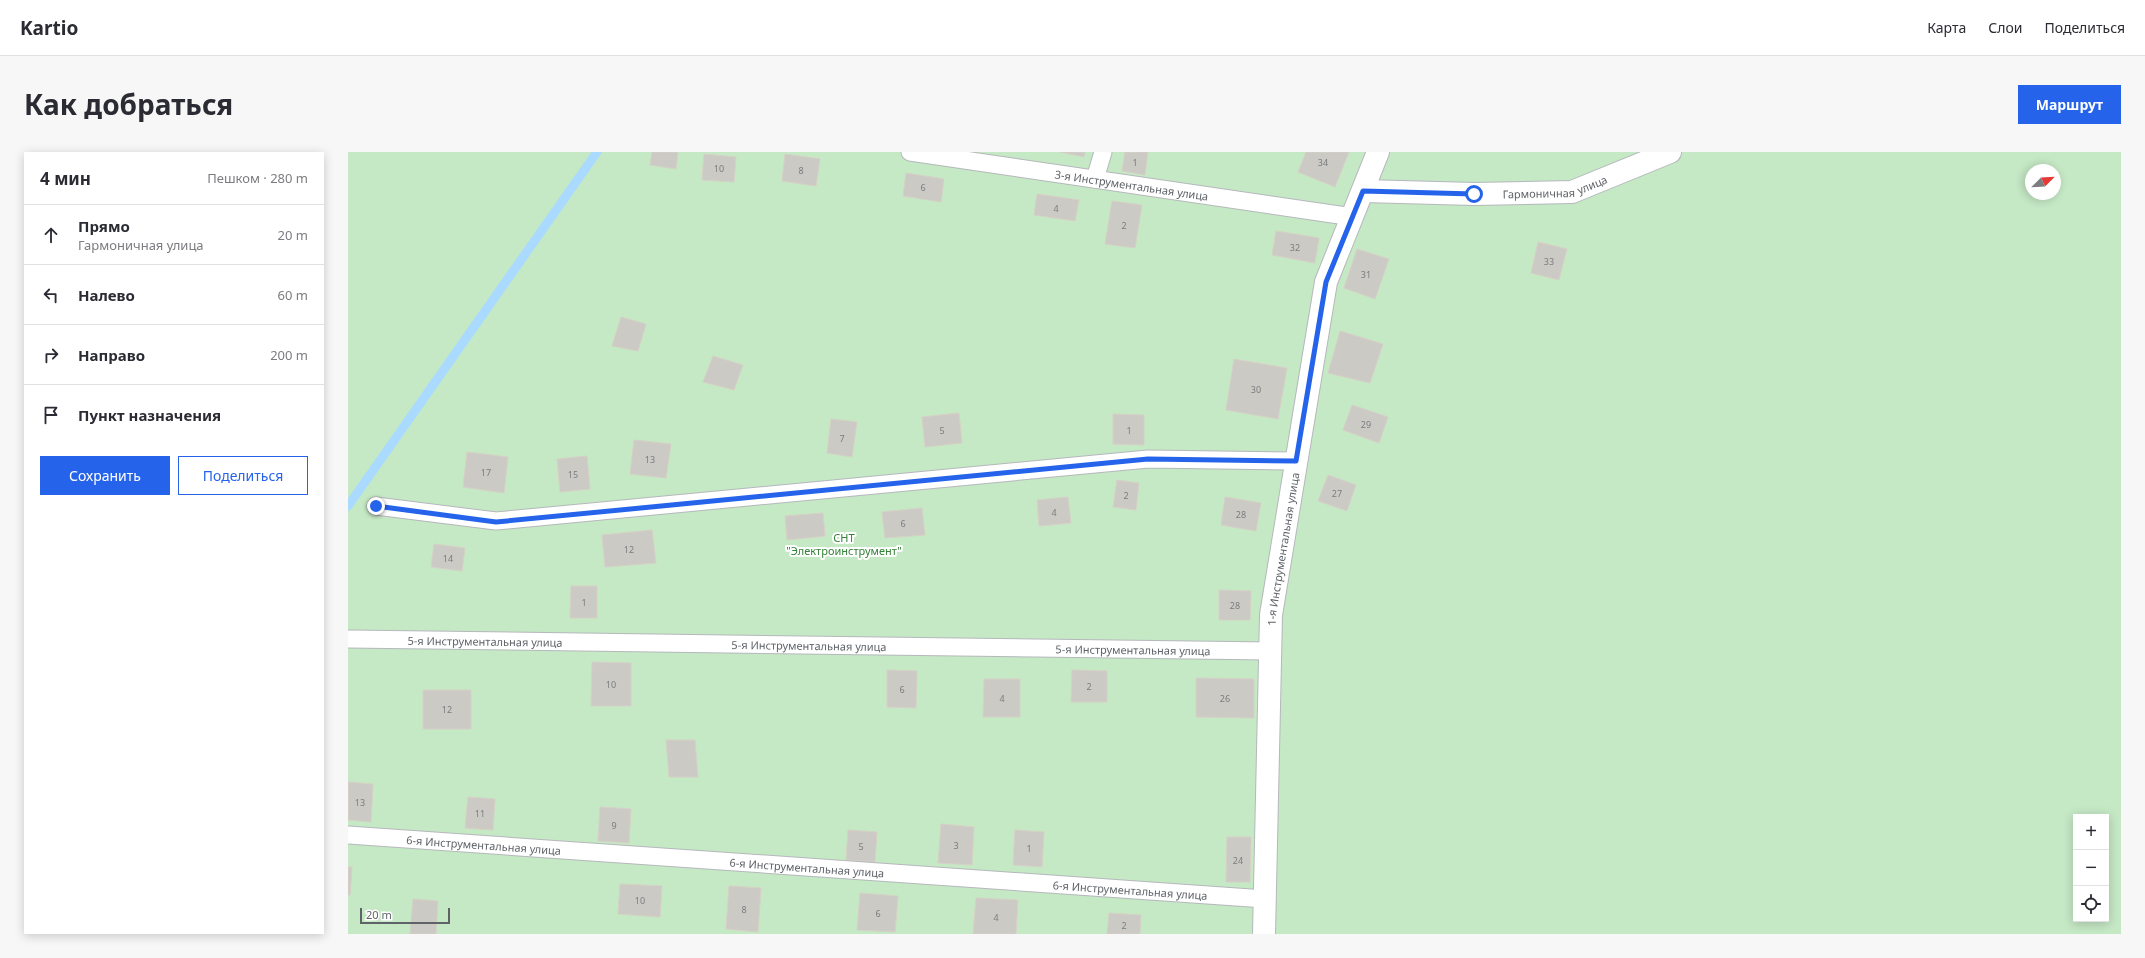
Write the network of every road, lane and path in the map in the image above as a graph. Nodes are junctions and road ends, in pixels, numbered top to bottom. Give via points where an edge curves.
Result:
1 (910, 152) edge
2 (1103, 152) edge
3 (1378, 152) edge
4 (1670, 152) edge
5 (1095, 179) junction
6 (1363, 191) junction
7 (1353, 217) junction
8 (1296, 461) junction
9 (376, 506) dead end
10 (348, 639) edge
11 (1270, 652) junction
12 (348, 835) edge
13 (1265, 898) junction
14 (1264, 934) edge

1 - 5 lane, 3-я Инструментальная улица
2 - 5 lane
3 - 6 street, 1-я Инструментальная улица
4 - 6 street, Гармоничная улица via 1572,192 1474,194
5 - 7 lane, 3-я Инструментальная улица
6 - 7 street, 1-я Инструментальная улица
7 - 8 street, 1-я Инструментальная улица via 1326,282
8 - 9 lane via 1148,459 496,522
8 - 11 street, 1-я Инструментальная улица via 1271,615
10 - 11 lane, 5-я Инструментальная улица
11 - 13 street, 1-я Инструментальная улица
12 - 13 lane, 6-я Инструментальная улица
13 - 14 street, 1-я Инструментальная улица

